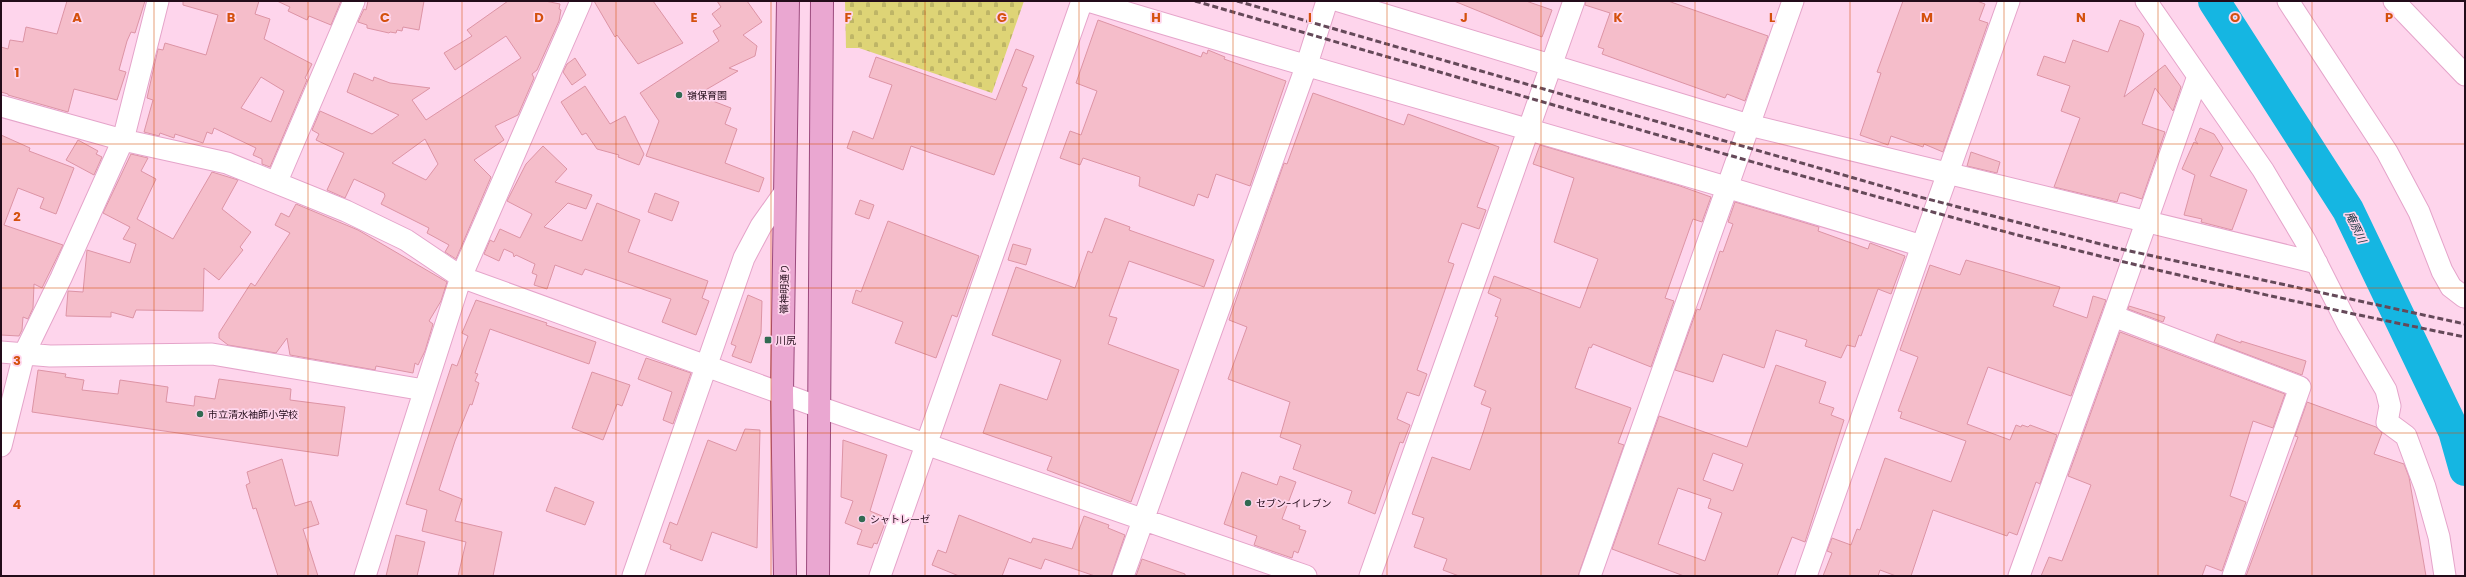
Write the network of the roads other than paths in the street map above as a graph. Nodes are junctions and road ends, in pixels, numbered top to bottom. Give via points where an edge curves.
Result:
1 (158, 1) edge
2 (354, 1) edge
3 (581, 1) edge
4 (788, 1) edge
5 (822, 1) edge
6 (1082, 1) edge
7 (1088, 1) edge
8 (1327, 1) edge
9 (1340, 1) edge
10 (1574, 1) edge
11 (1793, 1) edge
12 (2009, 1) edge
13 (2146, 1) edge
14 (2288, 1) edge
15 (2394, 1) edge
16 (1552, 64) junction
17 (1306, 67) junction
18 (2465, 75) edge
19 (2198, 76) junction
20 (1, 106) edge
21 (1749, 125) junction
22 (1529, 129) junction
23 (123, 140) junction
24 (1948, 174) junction
25 (277, 181) junction
26 (1727, 185) junction
27 (785, 192) junction
28 (2146, 221) junction
29 (1922, 246) junction
30 (2317, 264) junction
31 (461, 277) junction
32 (2465, 298) edge
33 (2113, 316) junction
34 (1, 352) edge
35 (24, 354) junction
36 (707, 365) junction
37 (424, 390) junction
38 (782, 392) junction
39 (819, 407) junction
40 (927, 444) junction
41 (1, 446) edge
42 (1143, 520) junction
43 (786, 574) edge
44 (818, 574) edge
45 (365, 576) edge
46 (633, 576) edge
47 (880, 576) edge
48 (1122, 576) edge
49 (1306, 576) edge
50 (1370, 576) edge
51 (1590, 576) edge
52 (1806, 576) edge
53 (2019, 576) edge
54 (2233, 576) edge
55 (2444, 576) edge

1 - 23 street
2 - 25 street
3 - 31 street
4 - 27 main road, 嶺神明通り
5 - 39 main road
6 - 40 street
7 - 17 street
8 - 17 street
9 - 16 street
10 - 16 street
11 - 21 street
12 - 24 street
13 - 19 street
14 - 32 street via 2387,152 2419,212 2442,271 2451,287
15 - 18 street
16 - 21 street
16 - 22 street
17 - 22 street
17 - 42 street
19 - 28 street
19 - 30 street via 2263,170
20 - 23 street
21 - 24 street
21 - 26 street
22 - 26 street
22 - 50 street
23 - 25 street via 227,162
23 - 35 street
24 - 28 street
24 - 29 street
25 - 31 street via 406,240
26 - 29 street
26 - 51 street
27 - 36 street via 761,226 744,258
27 - 38 main road, 嶺神明通り
28 - 30 street
28 - 33 street
29 - 52 street
30 - 55 street via 2348,325 2386,390 2390,406 2387,422 2406,436 2425,487 2437,530
31 - 36 street
31 - 37 street
33 - 53 street
33 - 54 street via 2300,388
34 - 35 street
35 - 37 street via 212,354
35 - 41 street
36 - 38 street
36 - 46 street
37 - 45 street
38 - 39 street
38 - 43 main road, 嶺神明通り
39 - 40 street
39 - 44 main road
40 - 42 street
40 - 47 street
42 - 48 street
42 - 49 street

